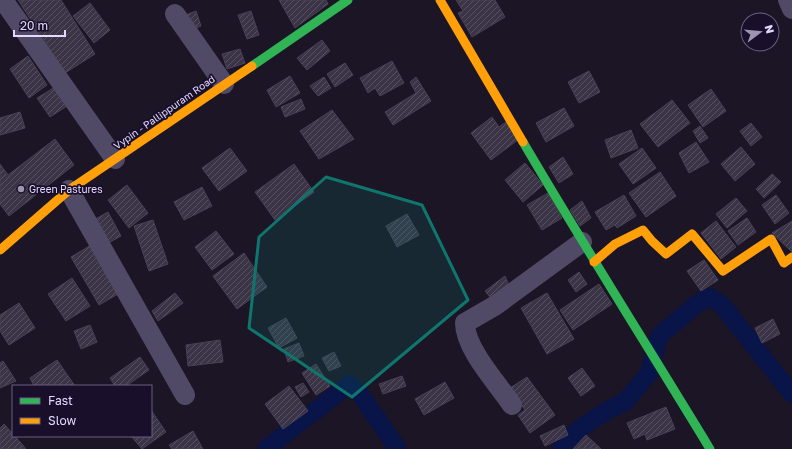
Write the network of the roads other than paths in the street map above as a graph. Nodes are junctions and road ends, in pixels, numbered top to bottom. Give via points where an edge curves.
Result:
1 (3, 0) edge
2 (348, 0) edge
3 (440, 0) edge
4 (788, 0) edge
5 (792, 9) edge
6 (175, 14) dead end
7 (224, 84) junction
8 (115, 159) junction
9 (69, 190) junction
10 (582, 242) junction
11 (0, 250) edge
12 (792, 257) edge
13 (594, 262) junction
14 (185, 395) dead end
15 (512, 405) dead end
16 (710, 449) edge

1 - 8 street
2 - 7 street, Vypin - Pallippuram Road
3 - 10 street
4 - 5 street
6 - 7 street
7 - 8 street, Vypin - Pallippuram Road
8 - 9 street, Vypin - Pallippuram Road
9 - 11 street, Vypin - Pallippuram Road
9 - 14 street
10 - 13 street
10 - 15 street via 496,305 465,324 465,331 475,355
12 - 13 street via 784,264 771,239 723,271 692,234 666,254 643,230 615,244
13 - 16 street

